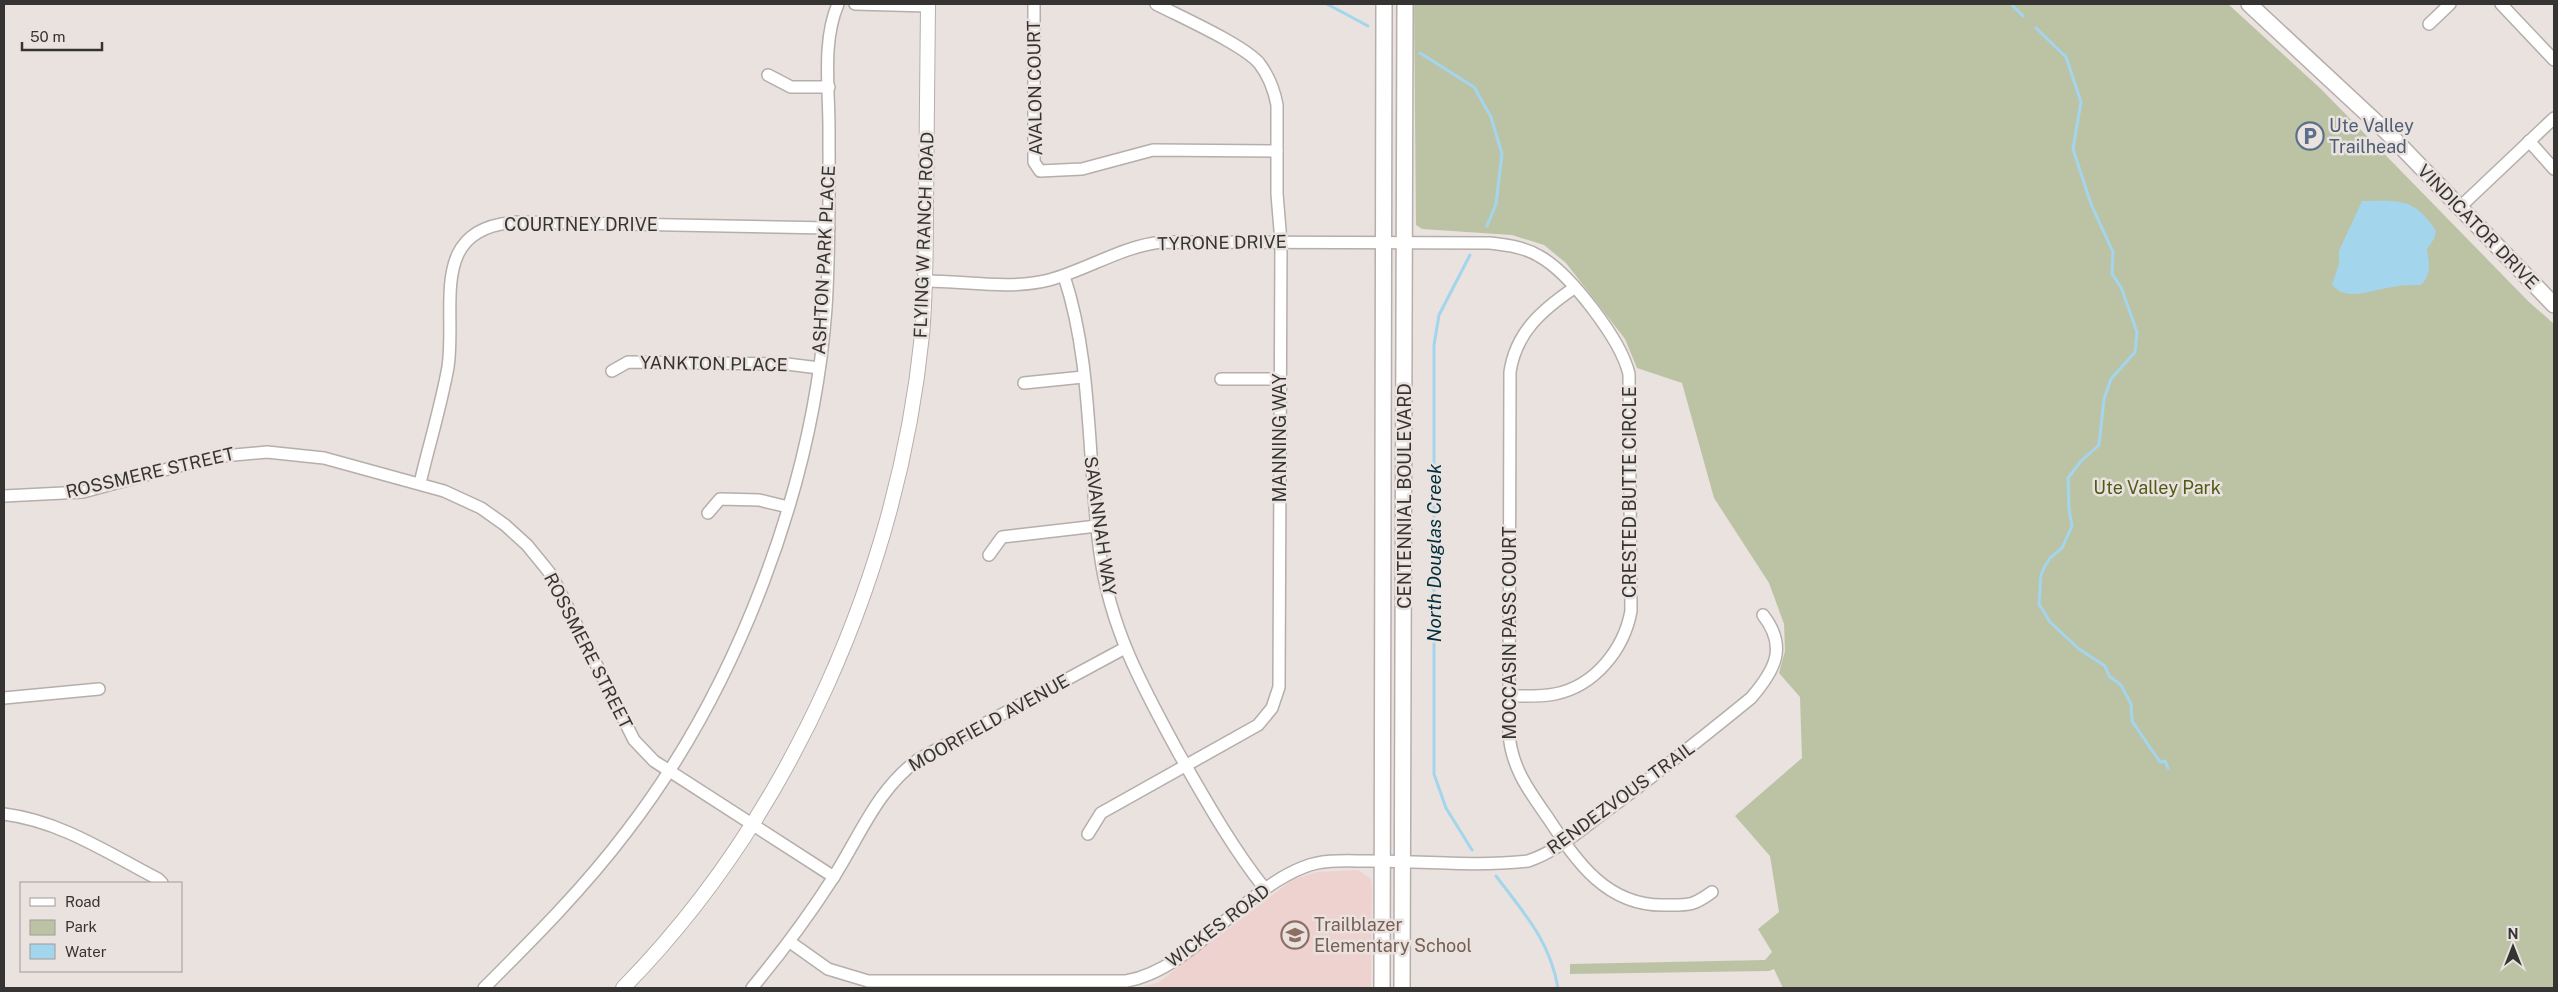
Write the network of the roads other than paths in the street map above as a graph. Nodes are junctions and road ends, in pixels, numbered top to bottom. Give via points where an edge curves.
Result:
1 (838, 4) edge
2 (855, 4) edge
3 (1034, 4) edge
4 (1156, 4) edge
5 (2249, 4) edge
6 (2450, 4) edge
7 (2501, 4) edge
8 (928, 5) edge
9 (1384, 9) edge
10 (1405, 11) edge
11 (2429, 24) dead end
12 (2554, 60) edge
13 (768, 75) dead end
14 (828, 87) junction
15 (2554, 118) edge
16 (2529, 142) junction
17 (1277, 151) junction
18 (2554, 169) edge
19 (2459, 208) junction
20 (829, 228) junction
21 (1405, 241) junction
22 (1281, 242) junction
23 (1384, 242) junction
24 (1064, 276) junction
25 (926, 281) junction
26 (1574, 288) junction
27 (2554, 305) edge
28 (819, 368) junction
29 (612, 371) dead end
30 (1083, 377) junction
31 (1221, 379) dead end
32 (1280, 379) junction
33 (1024, 383) dead end
34 (420, 483) junction
35 (4, 496) edge
36 (788, 507) junction
37 (708, 513) dead end
38 (1097, 526) junction
39 (989, 555) dead end
40 (1763, 616) dead end
41 (1124, 648) junction
42 (98, 689) dead end
43 (1509, 696) junction
44 (4, 698) edge
45 (1186, 766) junction
46 (668, 771) junction
47 (4, 814) edge
48 (752, 824) junction
49 (1088, 834) dead end
50 (1564, 842) junction
51 (1384, 861) junction
52 (1403, 862) junction
53 (834, 877) junction
54 (161, 882) edge
55 (1265, 889) junction
56 (1712, 892) dead end
57 (790, 942) junction
58 (484, 988) edge
59 (623, 988) edge
60 (752, 988) edge
61 (1382, 988) edge
62 (1402, 988) edge

1 - 14 street, ASHTON PARK PLACE via 830,37
2 - 8 street
3 - 17 street, AVALON COURT via 1034,162 1040,172 1082,169 1153,150
4 - 17 street, MANNING WAY via 1247,54 1266,72 1275,92
5 - 19 main road, VINDICATOR DRIVE via 2391,136
6 - 11 street
7 - 12 street
8 - 25 street, FLYING W RANCH ROAD
9 - 23 main road, CENTENNIAL BOULEVARD
10 - 21 main road, CENTENNIAL BOULEVARD
13 - 14 street via 791,86
14 - 20 street, ASHTON PARK PLACE
15 - 16 street
16 - 18 street
16 - 19 street
17 - 22 street, MANNING WAY
19 - 27 main road, VINDICATOR DRIVE
20 - 28 street, ASHTON PARK PLACE via 826,309
20 - 34 street, COURTNEY DRIVE via 520,222 485,228 466,243 451,270 448,366
21 - 23 street, TYRONE DRIVE
21 - 26 street, CRESTED BUTTE CIRCLE via 1490,243 1522,249 1550,262
21 - 52 main road, CENTENNIAL BOULEVARD
22 - 23 street, TYRONE DRIVE
22 - 24 street, TYRONE DRIVE via 1153,243
22 - 32 street, MANNING WAY
23 - 51 main road, CENTENNIAL BOULEVARD
24 - 25 street, TYRONE DRIVE via 1025,284
24 - 30 street, SAVANNAH WAY via 1078,320
25 - 48 street, FLYING W RANCH ROAD via 916,379 901,464 864,594 828,683
26 - 43 street, MOCCASIN PASS COURT via 1536,318 1518,343 1512,358 1508,389
26 - 43 street, CRESTED BUTTE CIRCLE via 1614,339 1629,374 1631,611 1616,651 1584,682 1557,694
28 - 29 street, YANKTON PLACE via 787,364 628,362
28 - 36 street, ASHTON PARK PLACE
30 - 33 street
30 - 38 street, SAVANNAH WAY
31 - 32 street
32 - 45 street, MANNING WAY via 1279,687 1272,708 1258,725
34 - 35 street, ROSSMERE STREET via 324,458 267,452 212,456 83,492
34 - 46 street, ROSSMERE STREET via 481,508 505,525 537,556 552,576 634,740 641,750
36 - 37 street via 759,500 720,499
36 - 46 street, ASHTON PARK PLACE via 764,581 724,674
38 - 39 street via 1002,537
38 - 41 street, SAVANNAH WAY via 1108,595
40 - 50 street, RENDEZVOUS TRAIL via 1778,642 1762,685 1670,765
41 - 45 street, SAVANNAH WAY
41 - 53 street, MOORFIELD AVENUE via 909,766 880,796
42 - 44 street
43 - 50 street, MOCCASIN PASS COURT via 1510,744 1516,768
45 - 49 street, MANNING WAY via 1101,813
45 - 55 street, SAVANNAH WAY via 1224,832
46 - 48 street, ROSSMERE STREET
46 - 58 street, ASHTON PARK PLACE via 628,831 576,894
47 - 54 street via 60,828
48 - 53 street, ROSSMERE STREET
48 - 59 street, FLYING W RANCH ROAD via 691,908
50 - 52 street, RENDEZVOUS TRAIL via 1528,861
50 - 56 street, MOCCASIN PASS COURT via 1585,870 1625,899 1660,906 1696,904
51 - 52 street, RENDEZVOUS TRAIL
51 - 55 street, WICKES ROAD via 1316,864 1294,872
51 - 61 main road, CENTENNIAL BOULEVARD
52 - 62 main road, CENTENNIAL BOULEVARD
53 - 57 street, MOORFIELD AVENUE
55 - 57 street, WICKES ROAD via 1162,968 1145,977 1126,981 868,981 828,969
57 - 60 street, MOORFIELD AVENUE

